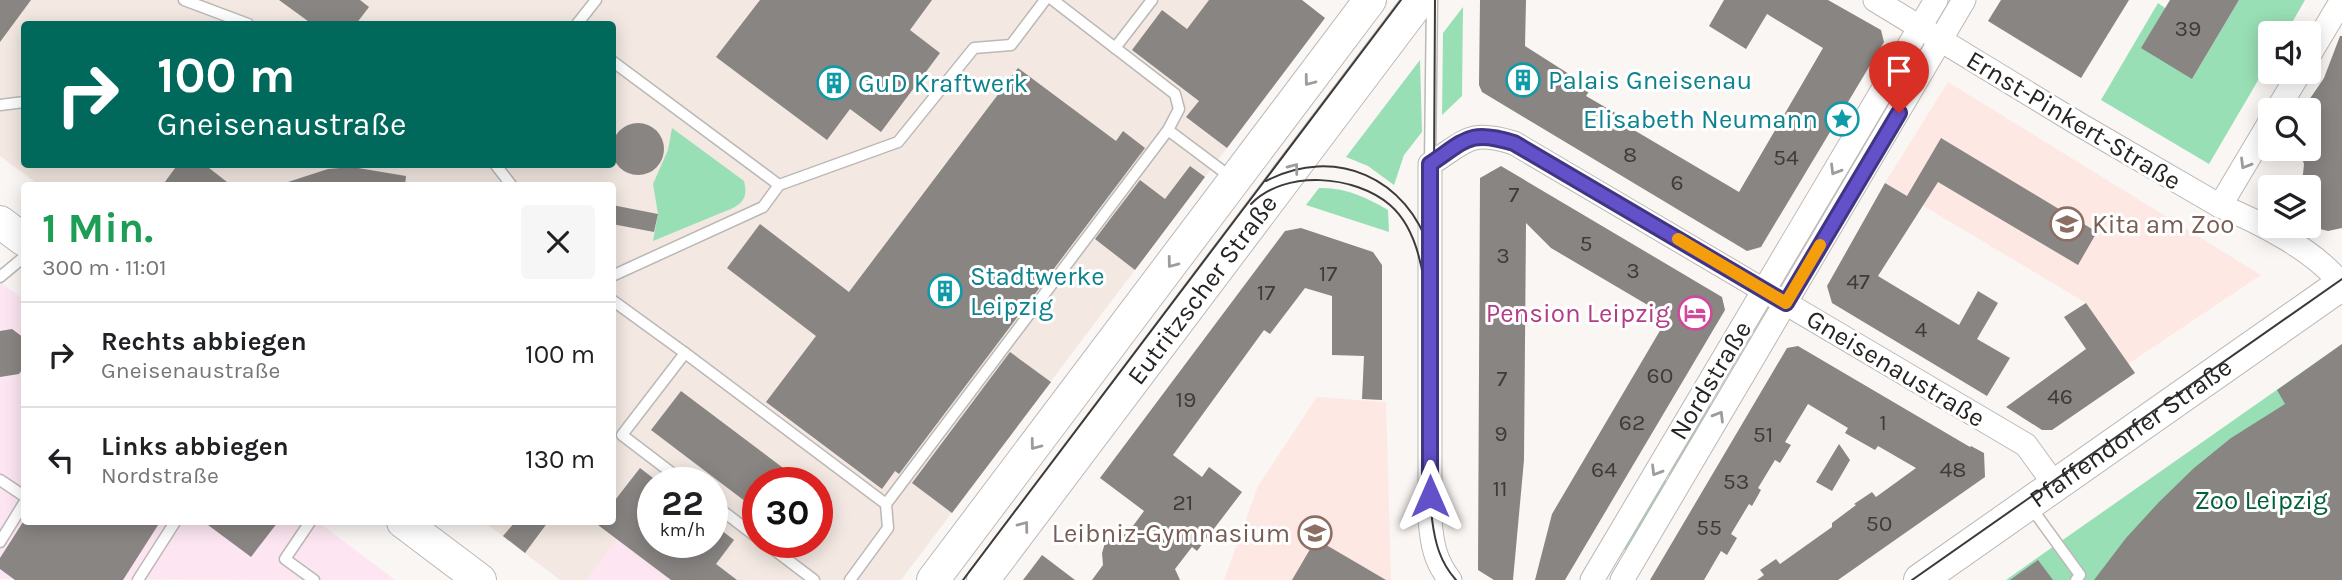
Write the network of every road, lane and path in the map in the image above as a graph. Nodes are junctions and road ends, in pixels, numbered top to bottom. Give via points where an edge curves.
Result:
1 (184, 0) edge
2 (596, 0) edge
3 (1045, 0) edge
4 (1053, 0) edge
5 (1152, 0) edge
6 (1370, 0) edge
7 (1420, 0) edge
8 (1432, 0) edge
9 (1875, 0) edge
10 (1936, 0) edge
11 (1964, 0) edge
12 (2342, 0) edge
13 (240, 21) edge
14 (579, 21) edge
15 (1920, 27) junction
16 (2321, 35) edge
17 (1941, 41) junction
18 (1115, 48) junction
19 (616, 64) edge
20 (21, 102) edge
21 (0, 106) edge
22 (1168, 130) junction
23 (2258, 142) edge
24 (1430, 164) junction
25 (498, 168) edge
26 (1234, 180) junction
27 (509, 182) edge
28 (779, 185) junction
29 (2220, 206) junction
30 (0, 222) edge
31 (21, 238) edge
32 (21, 260) edge
33 (616, 274) edge
34 (0, 277) edge
35 (2342, 284) edge
36 (1764, 289) junction
37 (616, 303) edge
38 (1786, 303) junction
39 (685, 353) junction
40 (664, 467) edge
41 (0, 480) edge
42 (2056, 485) junction
43 (21, 494) edge
44 (2028, 503) junction
45 (886, 504) junction
46 (21, 508) edge
47 (728, 515) edge
48 (173, 525) edge
49 (308, 525) edge
50 (407, 525) edge
51 (742, 526) edge
52 (0, 542) edge
53 (785, 558) edge
54 (1446, 578) edge
55 (138, 580) edge
56 (314, 580) edge
57 (481, 580) edge
58 (814, 580) edge
59 (850, 580) edge
60 (933, 580) edge
61 (983, 580) edge
62 (1592, 580) edge
63 (1622, 580) edge
64 (1920, 580) edge
65 (2076, 580) edge

1 - 13 lane
2 - 14 lane
3 - 28 lane via 1011,45 974,48 898,142
4 - 18 lane
5 - 18 lane
6 -> 26 main road, Eutritzscher Straße
61 -> 7 main road, Eutritzscher Straße
8 - 24 lane
9 - 15 street, Ernst-Pinkert-Straße
10 - 15 street, Nordstraße
11 - 17 street, Nordstraße
12 - 16 street
15 - 17 street, Ernst-Pinkert-Straße
15 -> 36 street, Nordstraße
17 - 29 street, Ernst-Pinkert-Straße
17 - 38 street, Nordstraße
18 - 22 lane via 1175,94 1179,109
19 - 28 lane
20 - 21 lane
22 - 26 lane
22 - 45 lane
23 -> 29 street
24 - 36 street, Gneisenaustraße via 1470,137 1514,143
24 - 54 street via 1430,520 1436,559
25 - 27 lane
26 -> 60 main road, Eutritzscher Straße
28 - 33 lane via 763,207
29 - 35 street, Ernst-Pinkert-Straße via 2315,258
30 - 31 main road
32 - 34 lane
35 - 42 main road, Pfaffendorfer Straße
36 - 38 street, Gneisenaustraße
36 -> 62 street, Nordstraße
37 - 39 lane
38 - 42 street, Gneisenaustraße via 2026,444
63 -> 38 street, Nordstraße
39 - 40 lane via 622,435
39 - 45 lane
41 - 43 lane
42 - 44 main road, Pfaffendorfer Straße
44 - 64 main road, Pfaffendorfer Straße
44 - 65 lane via 2080,575
45 - 59 lane via 888,528
46 - 52 lane
47 - 51 lane
48 - 55 lane
49 - 56 lane via 285,559
50 - 57 main road
53 - 58 lane

